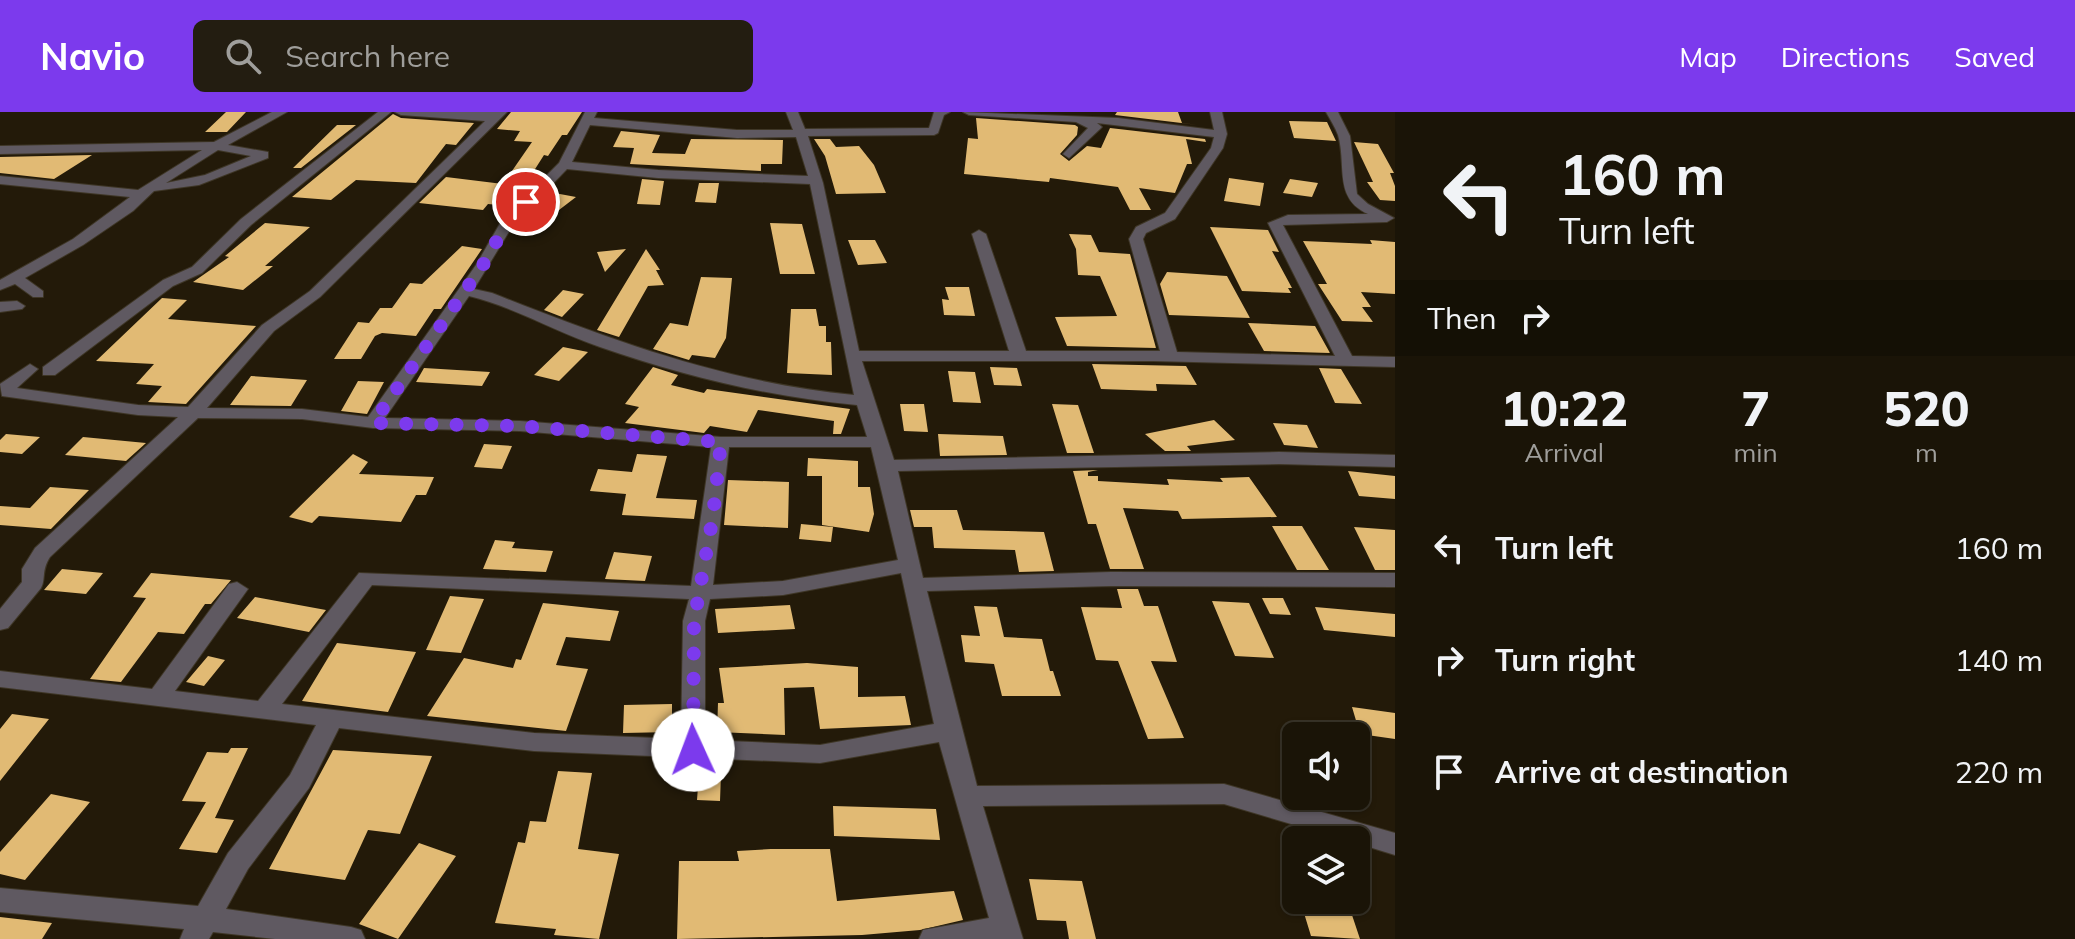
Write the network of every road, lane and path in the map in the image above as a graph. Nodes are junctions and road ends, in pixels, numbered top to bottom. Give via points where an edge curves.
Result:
1 (281, 112) edge
2 (385, 112) edge
3 (401, 112) edge
4 (792, 112) edge
5 (944, 112) edge
6 (969, 112) edge
7 (1216, 112) edge
8 (1332, 112) edge
9 (1023, 113) edge
10 (498, 115) edge
11 (589, 116) edge
12 (1069, 119) junction
13 (1221, 134) junction
14 (803, 135) junction
15 (216, 146) junction
16 (0, 150) edge
17 (1069, 154) dead end
18 (564, 165) junction
19 (0, 180) edge
20 (814, 180) junction
21 (146, 190) junction
22 (1391, 220) edge
23 (979, 234) dead end
24 (16, 278) junction
25 (0, 286) edge
26 (465, 291) junction
27 (38, 294) dead end
28 (17, 306) dead end
29 (0, 307) edge
30 (854, 356) junction
31 (1019, 356) junction
32 (1170, 356) junction
33 (1346, 361) junction
34 (1395, 362) edge
35 (30, 369) dead end
36 (49, 371) dead end
37 (867, 401) junction
38 (193, 413) junction
39 (373, 423) junction
40 (721, 442) junction
41 (877, 442) junction
42 (1395, 461) edge
43 (887, 466) junction
44 (911, 575) junction
45 (1395, 580) edge
46 (237, 589) dead end
47 (701, 593) junction
48 (0, 623) edge
49 (0, 679) edge
50 (158, 698) junction
51 (265, 709) junction
52 (332, 717) junction
53 (948, 731) junction
54 (693, 750) junction
55 (967, 796) junction
56 (1395, 844) edge
57 (0, 900) edge
58 (200, 929) edge
59 (1007, 934) edge
60 (351, 939) edge
61 (933, 939) edge

1 - 15 street
2 - 36 street via 246,222 197,270 168,283
3 - 10 street
4 - 14 street
5 - 14 street via 934,131
6 - 9 street
7 - 13 street
8 - 22 street via 1344,136 1351,195
9 - 12 street
10 - 38 street via 315,294 268,328
11 - 14 street via 737,134
11 - 18 street
12 - 13 street
12 - 17 street via 1096,127
13 - 32 street via 1170,216 1141,230 1136,239
14 - 20 street
15 - 16 street
15 - 21 street
15 - 21 street via 264,155 220,175
18 - 20 street
18 - 26 street via 507,223
19 - 21 street
20 - 30 street
21 - 24 street via 128,208
22 - 33 street via 1275,223
23 - 31 street
24 - 25 street
24 - 27 street
26 - 37 street via 682,368 814,396
26 - 39 street
28 - 29 street
30 - 31 street
30 - 37 street
31 - 32 street
32 - 33 street
33 - 34 street
35 - 38 street via 2,391
37 - 41 street
38 - 39 street via 302,414
38 - 48 street via 42,553 32,569 33,583
39 - 40 street via 520,426
40 - 41 street
40 - 47 street
41 - 43 street
42 - 43 street via 1279,458
43 - 44 street
44 - 45 street
44 - 47 street
44 - 53 street
46 - 50 street
47 - 51 street via 366,578
47 - 54 street via 694,621
49 - 50 street
50 - 51 street
51 - 52 street
52 - 54 street via 534,742
52 - 58 street via 300,781 238,861
53 - 54 street via 820,754
53 - 55 street
55 - 56 street via 1224,794
55 - 59 street
57 - 58 street
58 - 60 street
59 - 61 street

